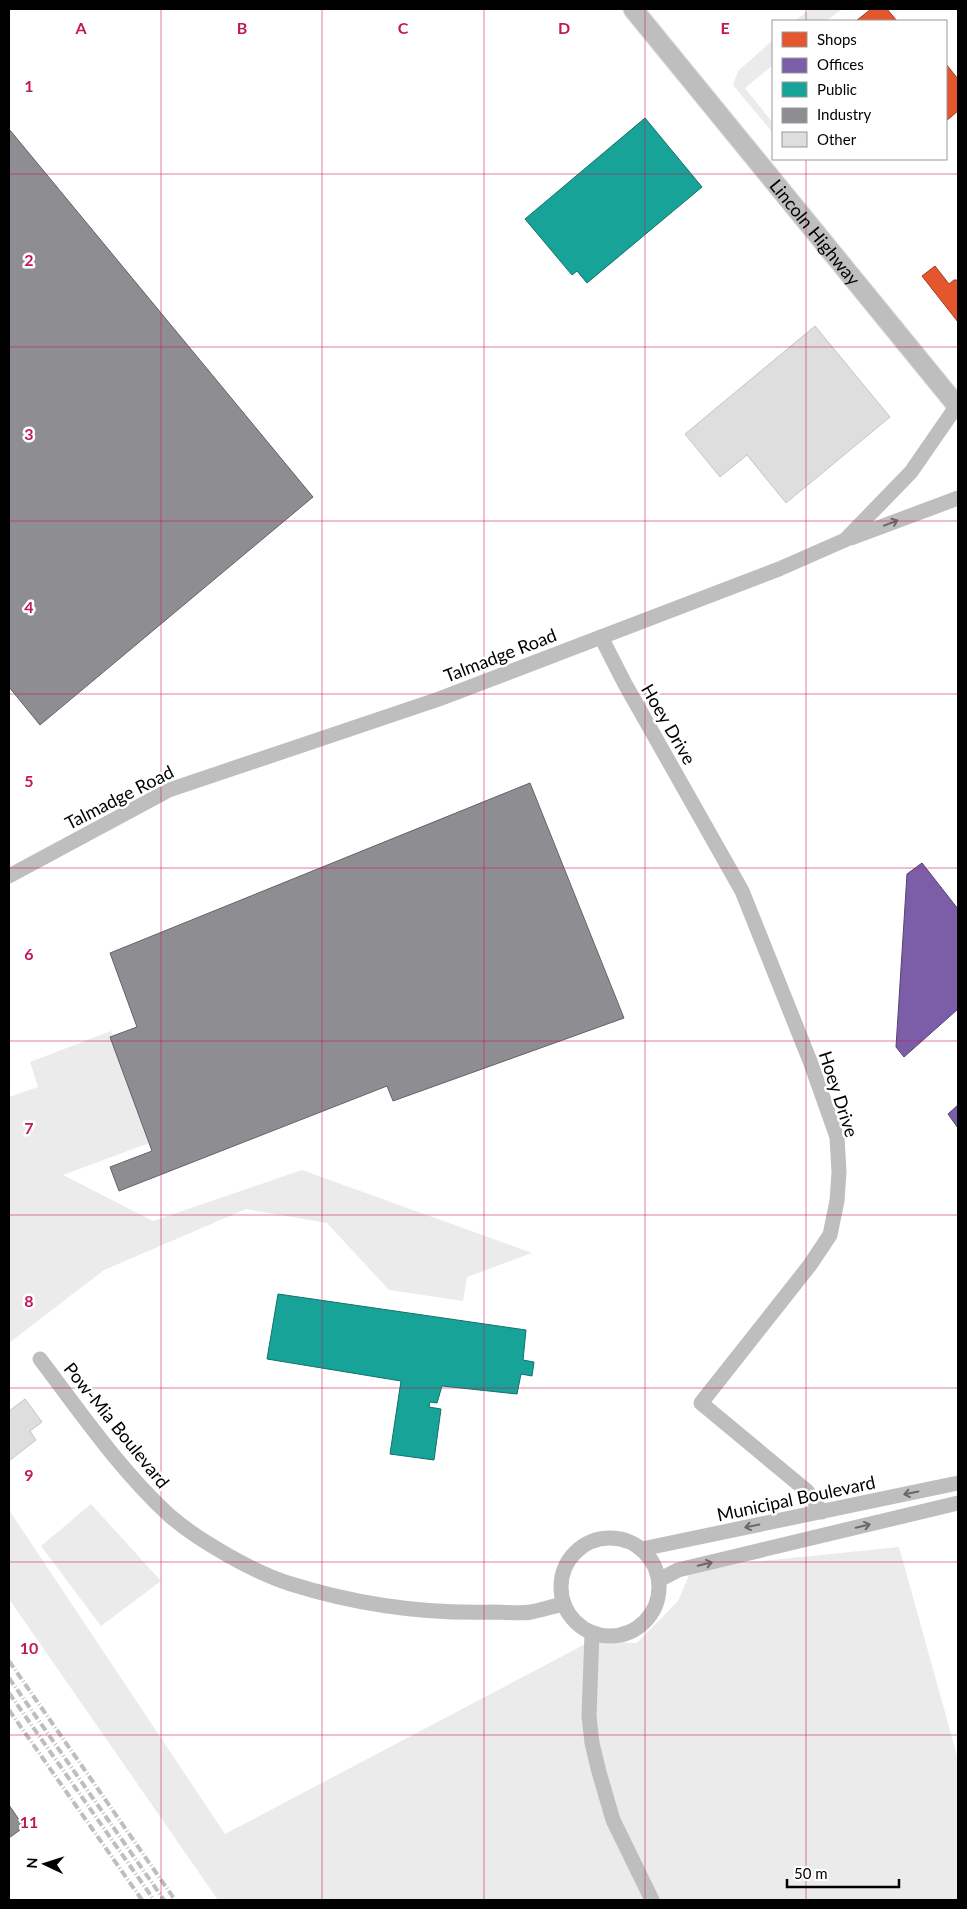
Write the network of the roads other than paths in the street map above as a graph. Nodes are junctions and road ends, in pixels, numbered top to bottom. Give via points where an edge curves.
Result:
1 (633, 9) edge
2 (958, 405) edge
3 (958, 498) edge
4 (845, 540) junction
5 (601, 637) junction
6 (9, 876) edge
7 (40, 1359) dead end
8 (958, 1483) edge
9 (958, 1504) edge
10 (822, 1512) junction
11 (642, 1549) junction
12 (659, 1580) junction
13 (564, 1604) junction
14 (592, 1633) junction
15 (652, 1900) edge

1 - 2 main road, Lincoln Highway
2 - 4 street, Talmadge Road via 911,472
4 -> 3 street
4 - 5 street, Talmadge Road via 779,569
5 - 6 street, Talmadge Road via 439,699 169,790
5 - 10 street, Hoey Drive via 742,891 837,1137 837,1201 830,1235 701,1404 807,1491
7 - 13 street, Pow-Mia Boulevard via 133,1479 171,1517 203,1541 260,1572 290,1584 401,1607 470,1613 529,1612
8 -> 10 street, Municipal Boulevard
12 -> 9 street via 678,1570
10 -> 11 street, Municipal Boulevard
11 - 12 street via 657,1570
11 - 13 street via 629,1541 614,1538 589,1542 576,1551 565,1568 561,1583
12 - 14 street via 656,1606 645,1623 622,1635
13 - 14 street via 578,1625
14 - 15 street via 589,1716 592,1743 613,1820

